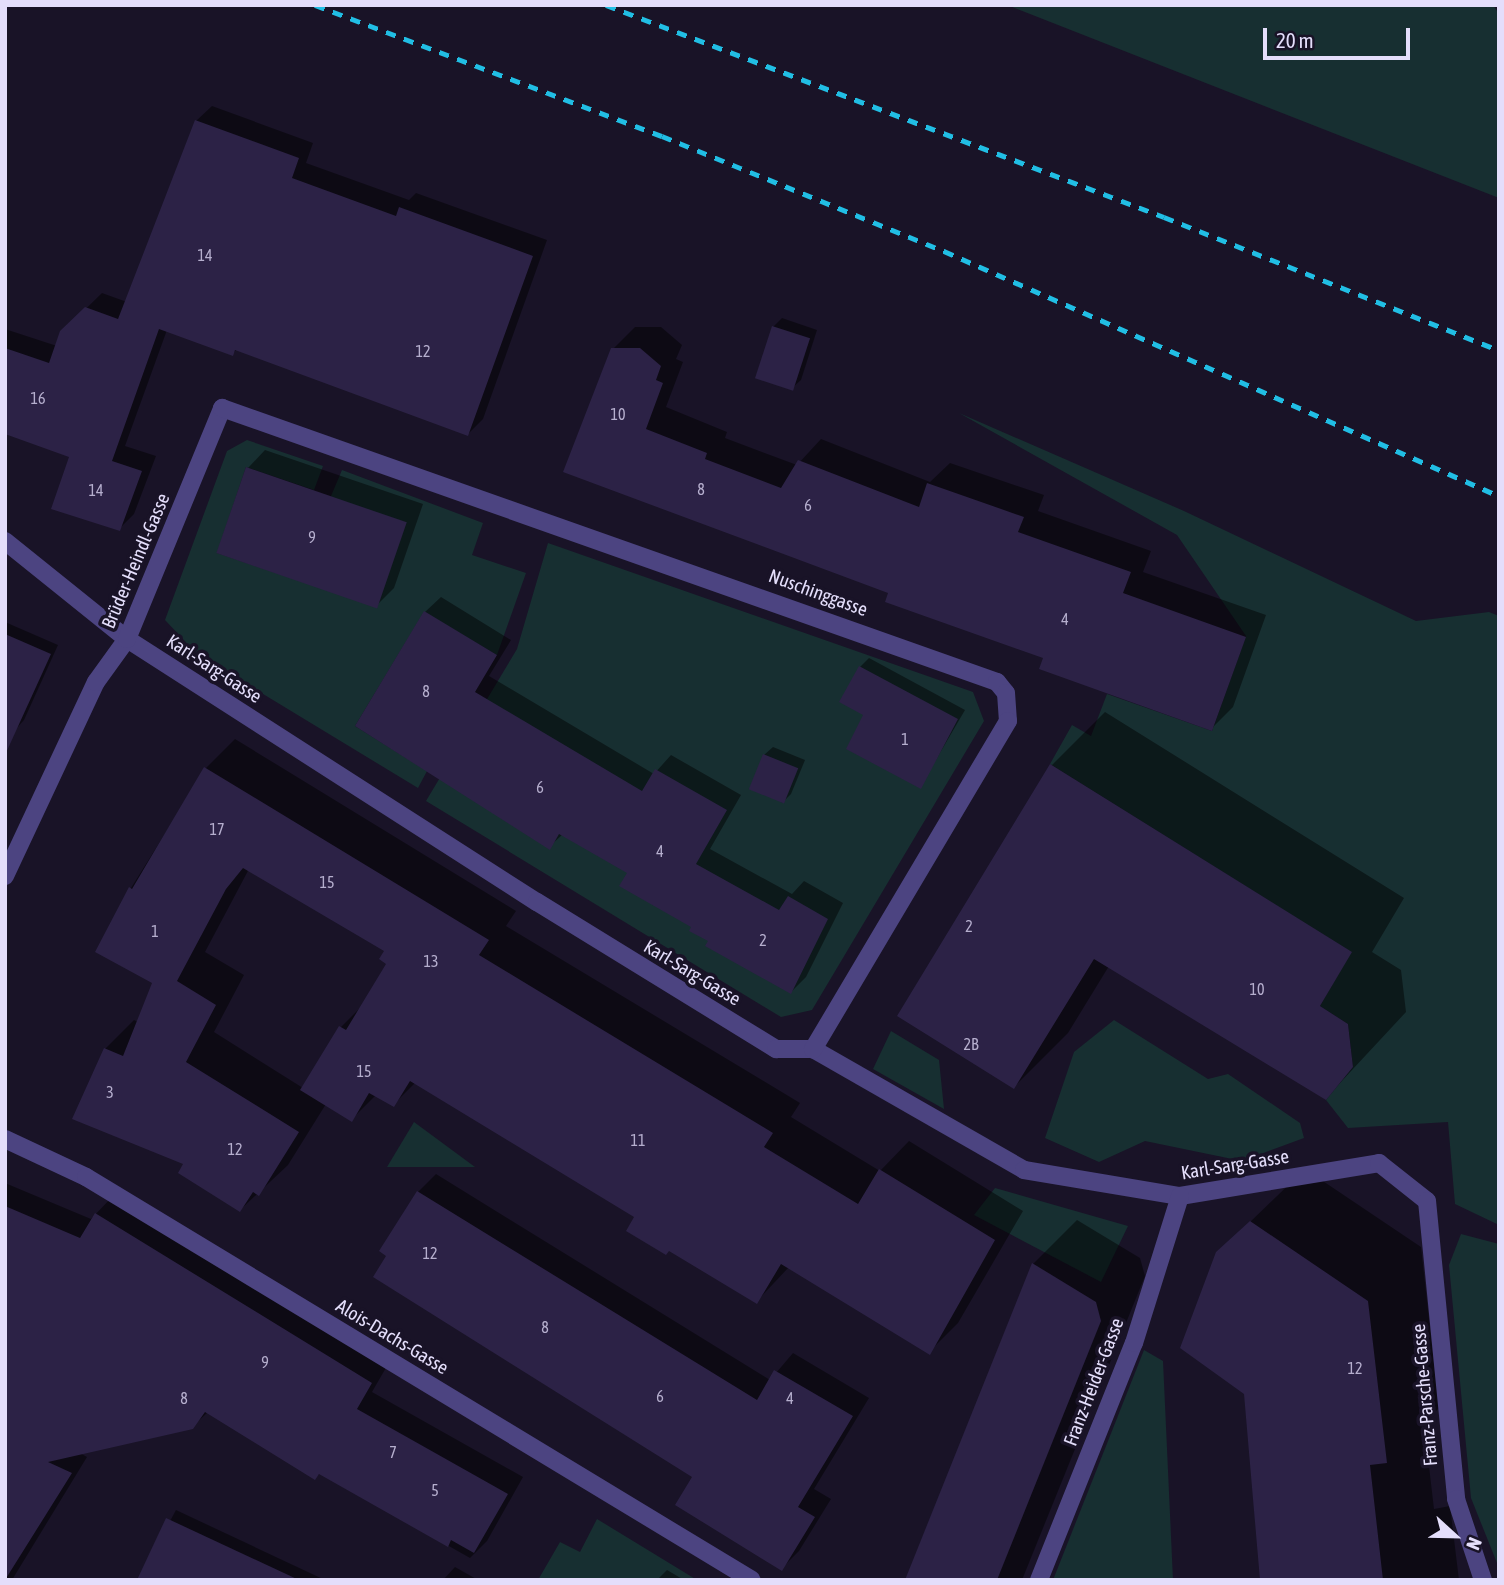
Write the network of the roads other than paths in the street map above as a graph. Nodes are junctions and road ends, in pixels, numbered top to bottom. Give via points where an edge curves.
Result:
1 (222, 408) joint
2 (5, 541) edge
3 (127, 639) junction
4 (5, 876) edge
5 (813, 1049) junction
6 (5, 1139) edge
7 (1180, 1196) junction
8 (1427, 1201) joint
9 (752, 1580) edge
10 (1039, 1580) edge
11 (1483, 1580) edge

1 - 3 street, Brüder-Heindl-Gasse
1 - 5 street, Nuschinggasse via 997,682 1006,693 1008,721
2 - 3 street, Karl-Sarg-Gasse
3 - 4 street, Brüder-Heindl-Gasse via 96,682
3 - 5 street, Karl-Sarg-Gasse via 537,902 776,1048
5 - 7 street, Karl-Sarg-Gasse via 1024,1170
6 - 9 street, Alois-Dachs-Gasse via 86,1177
7 - 8 street, Karl-Sarg-Gasse via 1379,1163
7 - 10 street, Franz-Heider-Gasse via 1134,1343
8 - 11 street, Franz-Parsche-Gasse via 1456,1500

